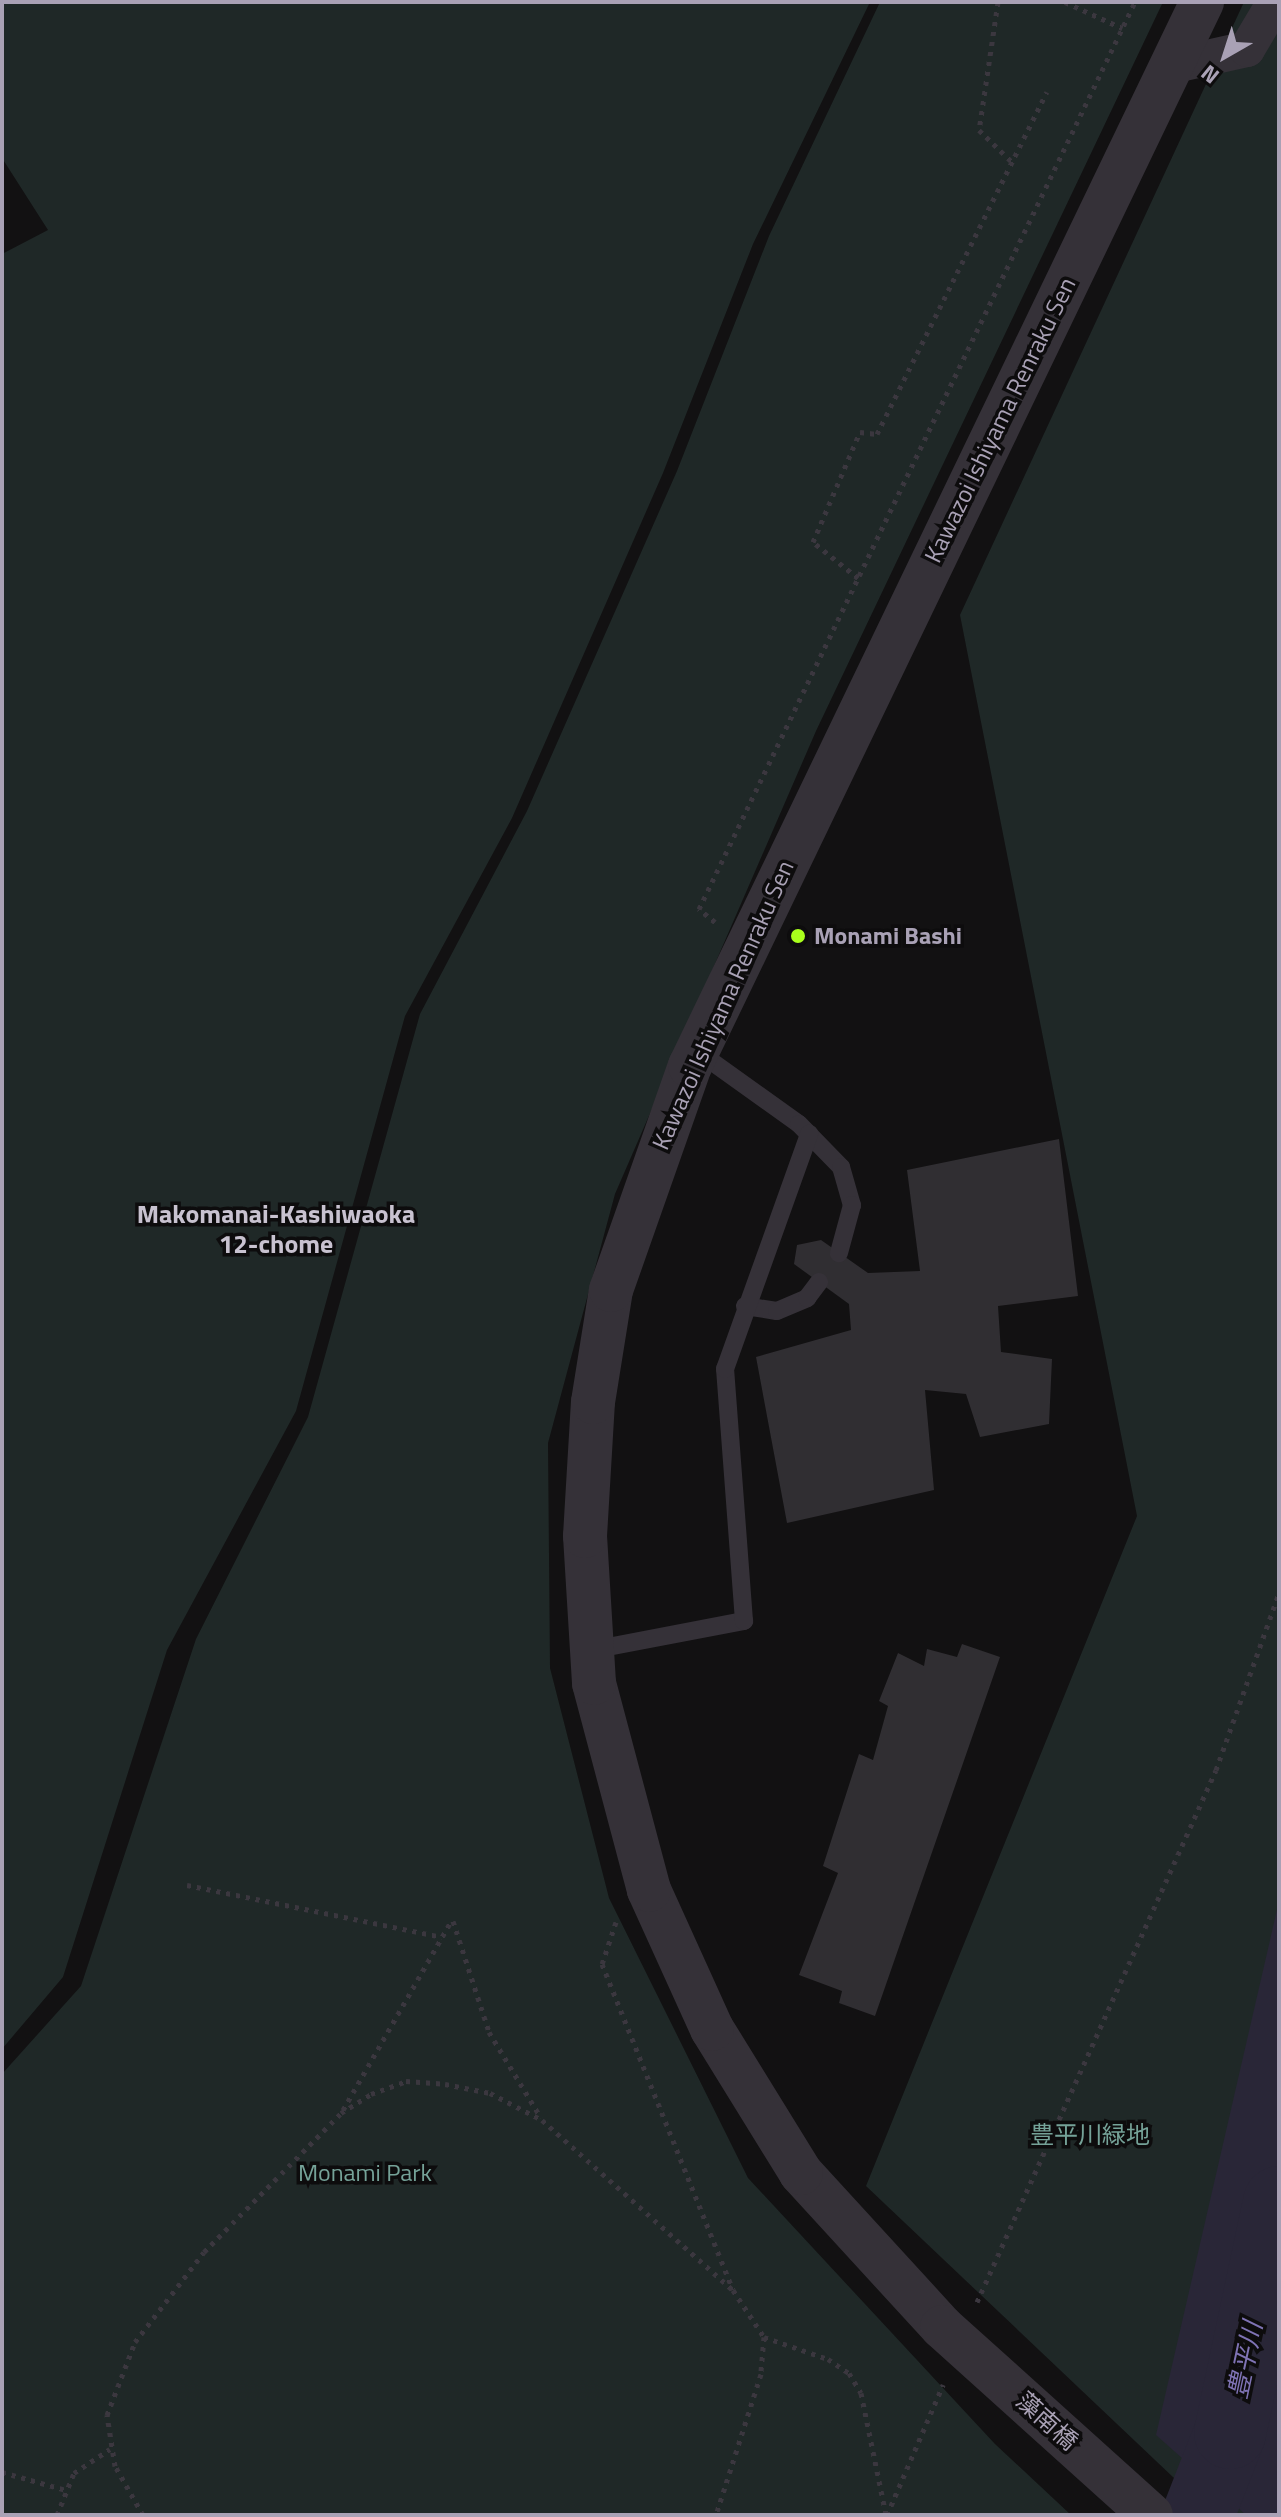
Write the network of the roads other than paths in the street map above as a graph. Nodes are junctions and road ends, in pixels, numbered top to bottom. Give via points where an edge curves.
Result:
1 (1202, 2) edge
2 (1275, 2) edge
3 (1171, 66) junction
4 (697, 1051) junction
5 (809, 1134) junction
6 (839, 1253) dead end
7 (819, 1282) dead end
8 (745, 1306) junction
9 (590, 1651) junction
10 (942, 2327) joint
11 (1151, 2515) edge

1 - 3 street, Kawazoi Ishiyama Renraku Sen
2 - 3 street via 1247,49
3 - 4 street, Kawazoi Ishiyama Renraku Sen
4 - 5 lane
4 - 9 street, Kawazoi Ishiyama Renraku Sen via 658,1147 611,1290 588,1466
5 - 6 lane via 841,1167 852,1205
5 - 8 lane
7 - 8 lane via 807,1298 777,1311
8 - 9 lane via 725,1369 744,1621
9 - 10 street, Kawazoi Ishiyama Renraku Sen via 614,1767 649,1890 712,2029 801,2173
10 - 11 street, 藻南橋, bridge

